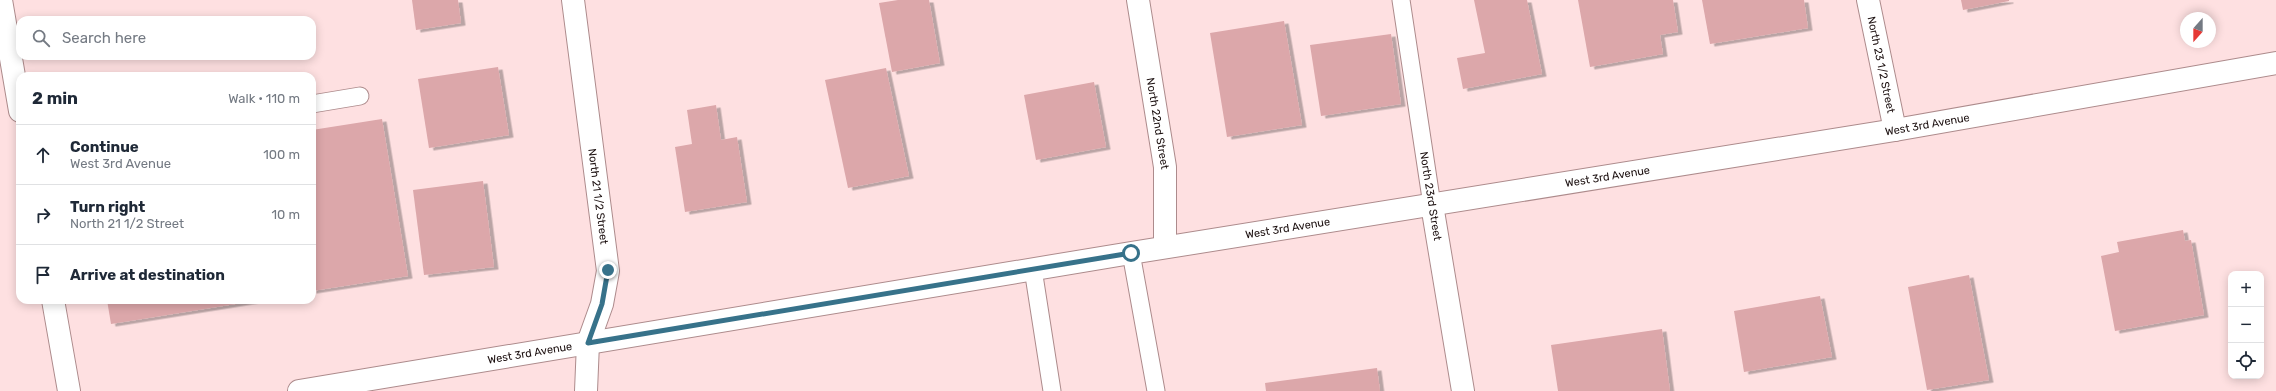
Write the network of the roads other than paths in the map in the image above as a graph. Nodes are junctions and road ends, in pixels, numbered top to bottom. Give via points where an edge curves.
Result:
1 (1, 0) edge
2 (573, 0) edge
3 (1138, 0) edge
4 (1402, 0) edge
5 (1868, 0) edge
6 (2276, 63) edge
7 (16, 88) edge
8 (360, 96) dead end
9 (316, 103) edge
10 (1895, 130) junction
11 (1432, 205) junction
12 (1165, 247) junction
13 (1131, 253) junction
14 (1033, 269) junction
15 (54, 304) edge
16 (588, 343) junction
17 (69, 391) edge
18 (299, 391) edge
19 (586, 391) edge
20 (1052, 391) edge
21 (1156, 391) edge
22 (1463, 391) edge

1 - 7 street
2 - 16 street, North 21 1/2 Street via 608,270 602,304
3 - 12 street, North 22nd Street via 1165,167
4 - 11 lane, North 23rd Street
5 - 10 street, North 23 1/2 Street
6 - 10 street, West 3rd Avenue
8 - 9 lane
10 - 11 street, West 3rd Avenue
11 - 12 street, West 3rd Avenue
11 - 22 street, North 23rd Street
12 - 13 street, West 3rd Avenue
13 - 14 street, West 3rd Avenue
13 - 21 lane
14 - 16 street, West 3rd Avenue
14 - 20 lane
15 - 17 street
16 - 18 street, West 3rd Avenue
16 - 19 street, North 21 1/2 Street

